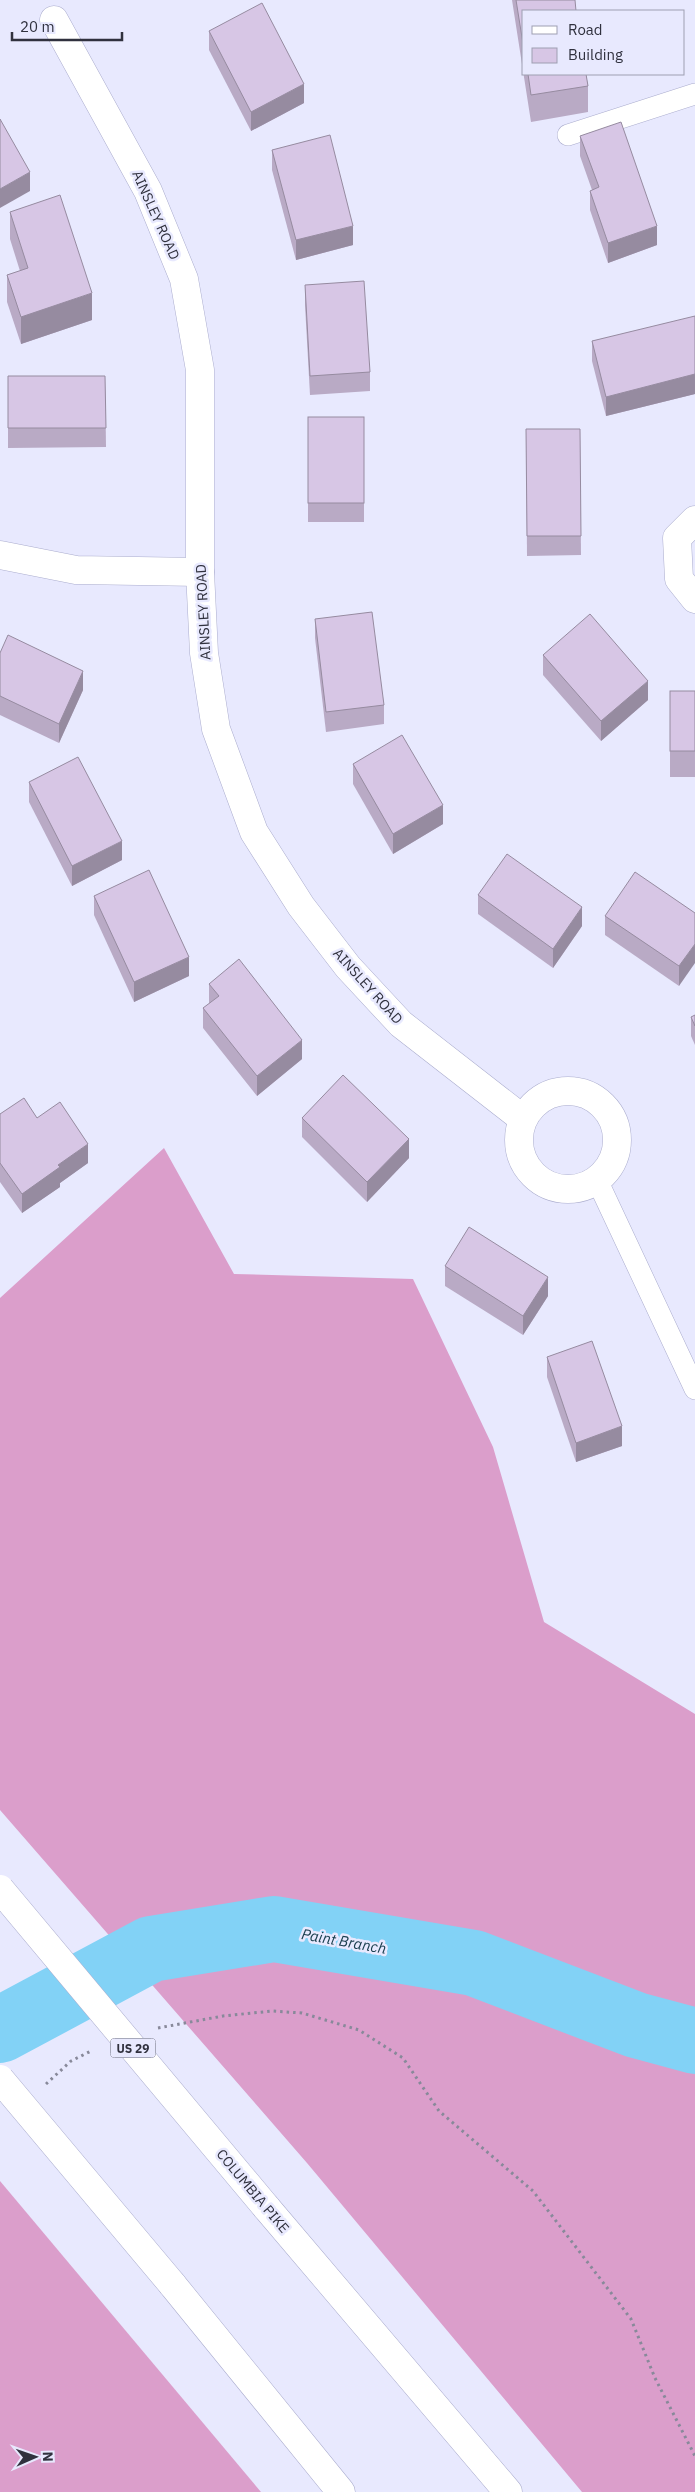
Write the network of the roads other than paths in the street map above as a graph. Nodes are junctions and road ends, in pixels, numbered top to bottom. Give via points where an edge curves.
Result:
1 (54, 20) dead end
2 (695, 94) edge
3 (568, 135) dead end
4 (695, 520) edge
5 (0, 554) edge
6 (200, 572) junction
7 (695, 599) edge
8 (523, 1119) junction
9 (597, 1180) junction
10 (695, 1389) edge
11 (0, 1889) edge
12 (0, 2079) edge
13 (341, 2492) edge
14 (508, 2492) edge

1 - 6 main road, AINSLEY ROAD via 148,191 184,279 200,370
2 - 3 lane
4 - 7 main road via 677,538 679,579
5 - 6 main road via 76,570
6 - 8 main road, AINSLEY ROAD via 204,653 216,729 254,832 301,906 355,974 401,1024
8 - 9 main road via 520,1153 527,1168 539,1180 554,1188 571,1190
8 - 9 main road via 544,1096 559,1091 575,1090 603,1104 615,1125 617,1148 612,1163
9 - 10 lane
11 - 14 main road, COLUMBIA PIKE / US 29, bridge
12 - 13 main road, bridge

